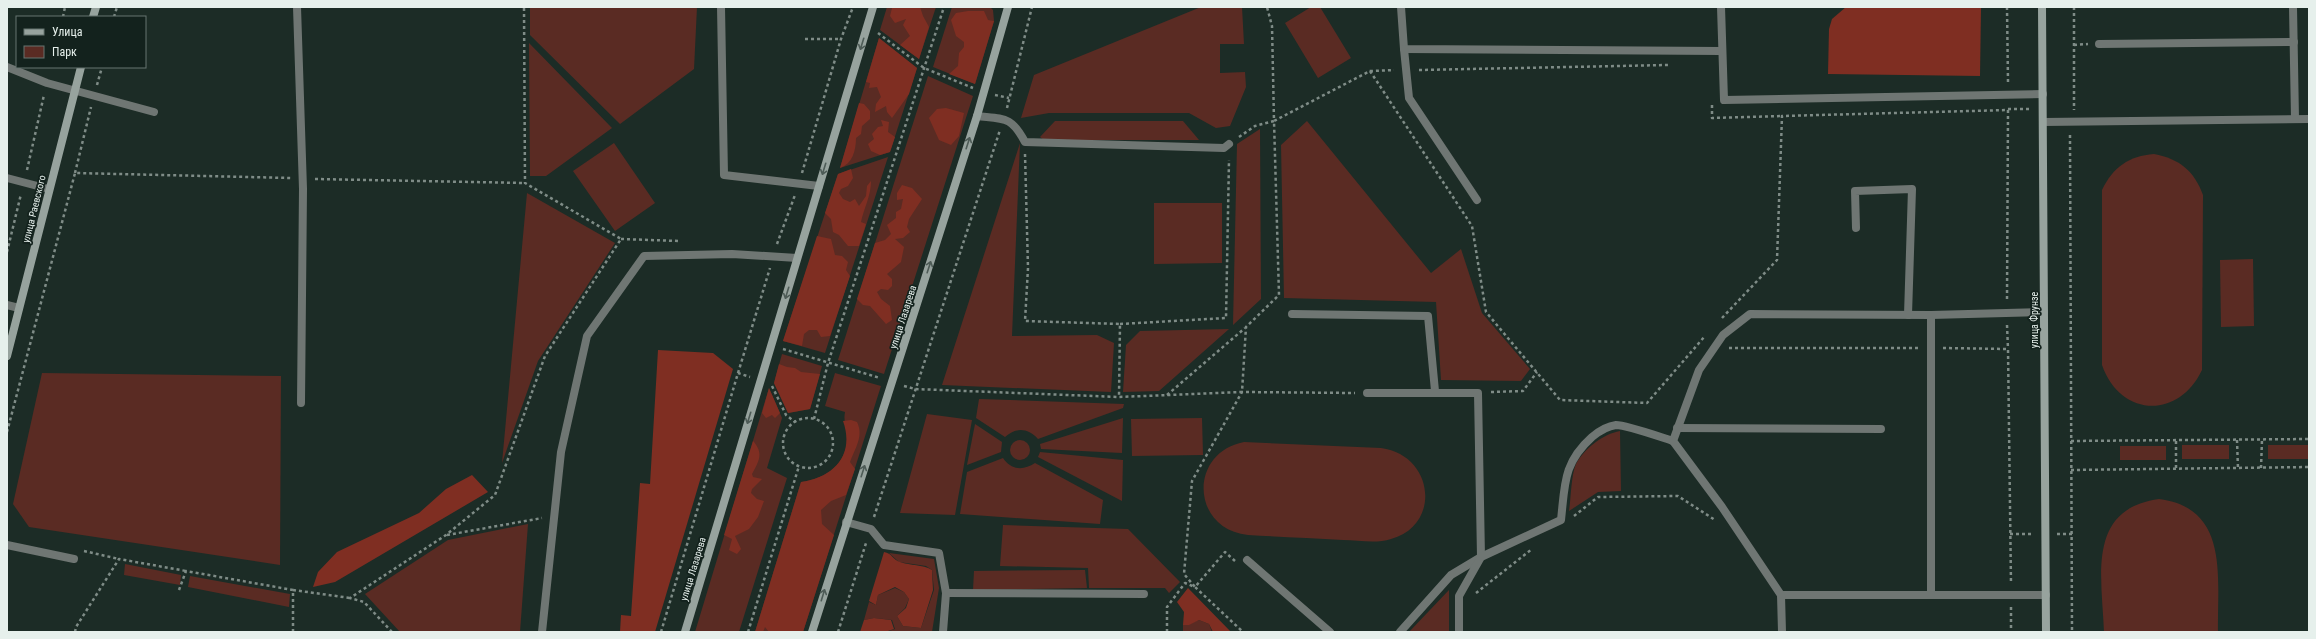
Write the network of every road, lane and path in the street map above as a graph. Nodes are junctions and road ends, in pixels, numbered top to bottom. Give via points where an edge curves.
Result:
1 (297, 7) edge
2 (524, 7) edge
3 (721, 7) edge
4 (873, 7) edge
5 (944, 7) edge
6 (1008, 7) edge
7 (1032, 7) edge
8 (1267, 7) edge
9 (1401, 7) edge
10 (1721, 7) edge
11 (2008, 7) edge
12 (2042, 7) edge
13 (2074, 7) edge
14 (2293, 7) edge
15 (852, 13) dead end
16 (868, 25) junction
17 (805, 39) dead end
18 (841, 39) dead end
19 (2294, 42) junction
20 (2099, 44) dead end
21 (1404, 49) junction
22 (1721, 51) junction
23 (1671, 65) dead end
24 (7, 67) edge
25 (80, 68) edge
26 (102, 68) edge
27 (924, 68) junction
28 (1406, 70) junction
29 (1370, 71) junction
30 (47, 83) junction
31 (74, 91) junction
32 (984, 92) junction
33 (2043, 94) junction
34 (2008, 95) junction
35 (94, 96) junction
36 (1009, 98) junction
37 (2008, 110) junction
38 (154, 112) dead end
39 (977, 116) junction
40 (1004, 119) junction
41 (2295, 119) junction
42 (2309, 119) edge
43 (1274, 120) junction
44 (2043, 122) junction
45 (2070, 122) junction
46 (1025, 142) junction
47 (1229, 144) junction
48 (75, 172) junction
49 (7, 178) edge
50 (303, 178) junction
51 (24, 182) junction
52 (525, 183) junction
53 (819, 186) junction
54 (49, 189) junction
55 (1477, 200) dead end
56 (1856, 228) dead end
57 (7, 252) edge
58 (797, 258) junction
59 (7, 305) edge
60 (19, 308) junction
61 (2007, 312) junction
62 (2044, 312) junction
63 (1292, 314) dead end
64 (1908, 315) junction
65 (1931, 315) junction
66 (1718, 322) dead end
67 (1120, 324) junction
68 (1246, 328) junction
69 (1708, 333) dead end
70 (2008, 349) dead end
71 (7, 356) edge
72 (780, 356) dead end
73 (828, 363) junction
74 (1537, 372) junction
75 (760, 381) junction
76 (892, 382) junction
77 (771, 384) dead end
78 (915, 389) junction
79 (1435, 391) junction
80 (1242, 392) junction
81 (1367, 393) joint
82 (1478, 393) junction
83 (1167, 395) junction
84 (1119, 397) junction
85 (301, 403) dead end
86 (814, 419) junction
87 (795, 422) junction
88 (1678, 428) junction
89 (1881, 429) dead end
90 (7, 432) edge
91 (2309, 439) edge
92 (2238, 440) junction
93 (2262, 440) junction
94 (1673, 441) junction
95 (2071, 441) junction
96 (2176, 441) junction
97 (800, 466) junction
98 (2309, 467) edge
99 (2238, 468) junction
100 (2261, 468) junction
101 (2176, 469) junction
102 (2071, 470) junction
103 (554, 515) junction
104 (1573, 517) dead end
105 (846, 522) junction
106 (1719, 523) dead end
107 (871, 529) junction
108 (446, 535) junction
109 (7, 545) edge
110 (1536, 546) dead end
111 (1481, 557) junction
112 (74, 559) dead end
113 (1247, 560) dead end
114 (1237, 562) dead end
115 (186, 571) junction
116 (1195, 587) junction
117 (179, 590) dead end
118 (293, 590) junction
119 (946, 593) junction
120 (1144, 594) dead end
121 (1473, 595) dead end
122 (1781, 595) junction
123 (1931, 595) junction
124 (2046, 595) junction
125 (350, 598) junction
126 (76, 632) edge
127 (293, 632) edge
128 (392, 632) edge
129 (542, 632) edge
130 (661, 632) edge
131 (685, 632) edge
132 (748, 632) edge
133 (812, 632) edge
134 (838, 632) edge
135 (943, 632) edge
136 (1167, 632) edge
137 (1243, 632) edge
138 (1330, 632) edge
139 (1400, 632) edge
140 (1459, 632) edge
141 (1782, 632) edge
142 (2046, 632) edge
143 (2072, 632) edge

1 - 50 street
2 - 52 path
3 - 53 street via 724,175
4 - 16 main road, улица Лазарева
5 - 27 path
6 - 32 main road, улица Лазарева
7 - 36 path
8 - 43 path via 1272,26
9 - 21 street
10 - 22 street
11 - 34 path
12 - 33 main road, улица Фрунзе
13 - 45 path via 2075,108
14 - 19 street
15 - 16 path
16 - 27 path
16 -> 53 main road, улица Лазарева
17 - 18 path
19 - 20 street
19 - 41 street
21 - 22 street
21 - 28 street
22 - 34 street via 1724,100
23 - 28 path
24 - 30 street
25 - 31 main road, улица Раевского
26 - 35 path
27 - 32 path
27 - 73 path
28 - 29 path
28 - 55 street via 1408,98
29 - 43 path
29 - 74 path via 1472,226 1486,312
30 - 31 street
30 - 51 path
31 - 35 street
31 - 54 main road, улица Раевского
32 - 36 path
32 - 39 main road, улица Лазарева
33 - 34 street
33 - 44 main road, улица Фрунзе
34 - 37 path
35 - 38 street
35 - 48 path
36 - 40 path
37 - 61 path
37 - 66 path via 1782,116 1777,260
39 - 40 street
76 -> 39 main road, улица Лазарева
40 - 46 street via 1016,125
40 - 78 path
41 - 42 street
41 - 45 street
43 - 47 path via 1255,126
43 - 68 path via 1279,295
44 - 45 street
44 - 62 main road, улица Фрунзе
45 - 95 path
46 - 47 street via 1224,148
46 - 67 path via 1028,268 1025,321
47 - 67 path via 1226,318
48 - 50 path
48 - 90 path
49 - 51 street
50 - 52 path
50 - 85 street
51 - 54 street
51 - 57 path
52 - 108 path via 622,239 545,356 495,495
53 - 58 main road, улица Лазарева
54 - 60 main road, улица Раевского
56 - 64 street via 1855,192 1912,189
58 -> 75 main road, улица Лазарева
58 - 103 street via 732,254 644,256 587,336 561,452
59 - 60 street
60 - 71 main road, улица Раевского
61 - 62 street
61 - 65 street
61 - 70 path
62 - 124 main road, улица Фрунзе
63 - 79 street via 1428,316
64 - 65 street
64 - 88 street via 1750,314 1723,334 1699,370
65 - 123 street
67 - 84 path
68 - 80 path
68 - 83 path
69 - 74 path via 1647,403 1560,400
72 - 73 path via 782,348
73 - 76 path
73 - 86 path
74 - 82 path via 1523,391
75 - 130 path via 738,373
75 -> 131 main road, улица Лазарева
76 - 78 path
105 -> 76 main road, улица Лазарева
77 - 87 path via 786,415
78 - 84 path
78 - 107 path
79 - 81 street
79 - 82 street
80 - 81 path
80 - 83 path
80 - 116 path via 1192,482 1184,574
82 - 111 street
83 - 84 path
86 - 87 path via 807,418
86 - 97 path via 830,430 832,450 819,465 806,468
87 - 97 path via 786,432 784,446 789,458
88 - 89 street
88 - 94 street
91 - 93 path
92 - 93 path
92 - 96 path
92 - 99 path
93 - 100 path
94 - 111 street via 1616,425 1598,432 1582,446 1570,463 1561,520
94 - 122 street via 1722,507
95 - 96 path
95 - 102 path
96 - 101 path
97 - 132 path
98 - 100 path
99 - 100 path
99 - 101 path
101 - 102 path
102 - 143 path
103 - 108 path
103 - 129 street
104 - 106 path via 1598,497 1678,496
105 - 107 street
133 -> 105 main road, улица Лазарева
107 - 119 street via 884,545 939,553
107 - 134 path
108 - 125 path
109 - 112 street
110 - 121 path
111 - 139 street via 1451,575
111 - 140 street via 1459,596
113 - 138 street
114 - 116 path via 1225,552
115 - 117 path
115 - 118 path
115 - 126 path via 119,559 76,627
116 - 136 path via 1185,583 1168,607
116 - 137 path
118 - 125 path
118 - 127 path
119 - 120 street
119 - 135 street
122 - 123 street
122 - 141 street
123 - 124 street
124 - 142 main road, улица Фрунзе
125 - 128 path via 364,602

